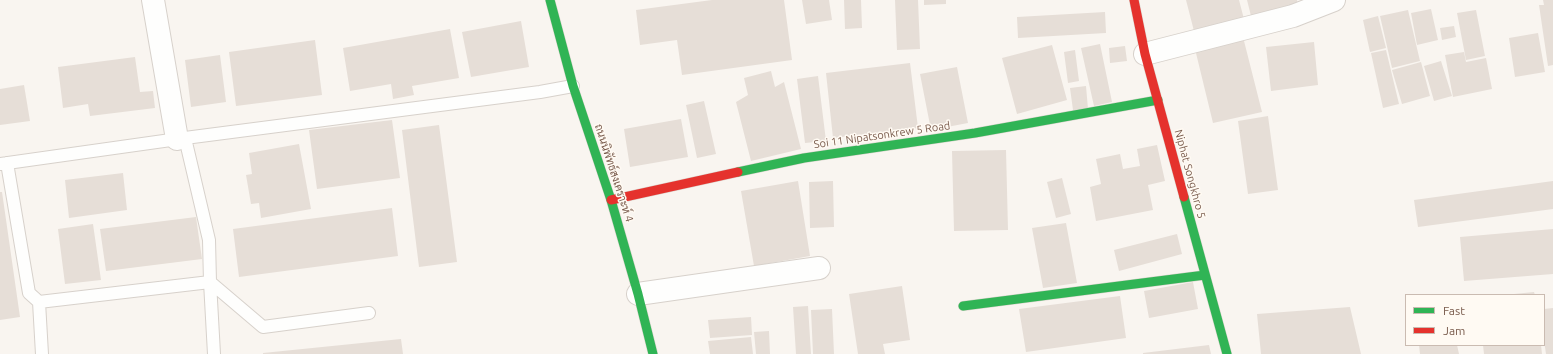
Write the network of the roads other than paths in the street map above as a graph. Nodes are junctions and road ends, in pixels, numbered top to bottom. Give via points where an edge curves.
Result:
1 (153, 0) edge
2 (550, 0) edge
3 (1134, 0) edge
4 (1334, 0) edge
5 (1145, 54) junction
6 (573, 86) junction
7 (1158, 100) junction
8 (181, 139) junction
9 (3, 163) edge
10 (611, 200) junction
11 (819, 268) dead end
12 (1205, 275) junction
13 (210, 282) junction
14 (638, 294) junction
15 (39, 302) junction
16 (963, 306) dead end
17 (369, 313) dead end
18 (42, 354) edge
19 (214, 354) edge
20 (653, 354) edge
21 (1226, 354) edge

1 - 8 street
2 - 6 street, ถนนนิพัทธ์สงเคราะห์ 4
3 - 5 street, Niphat Songkhro 5
4 - 5 street via 1293,16
5 - 7 street, Niphat Songkhro 5
6 - 8 lane
6 - 10 street, ถนนนิพัทธ์สงเคราะห์ 4
7 - 10 street, Soi 11 Nipatsonkrew 5 Road via 975,133 804,158
7 - 12 street, Niphat Songkhro 5
8 - 9 lane
8 - 13 lane via 210,240
9 - 15 lane via 29,293
10 - 14 street, ถนนนิพัทธ์สงเคราะห์ 4
11 - 14 street
12 - 16 street
12 - 21 street, Niphat Songkhro 5
13 - 15 lane
13 - 17 lane via 263,327
13 - 19 lane
14 - 20 street, ถนนนิพัทธ์สงเคราะห์ 4
15 - 18 lane

